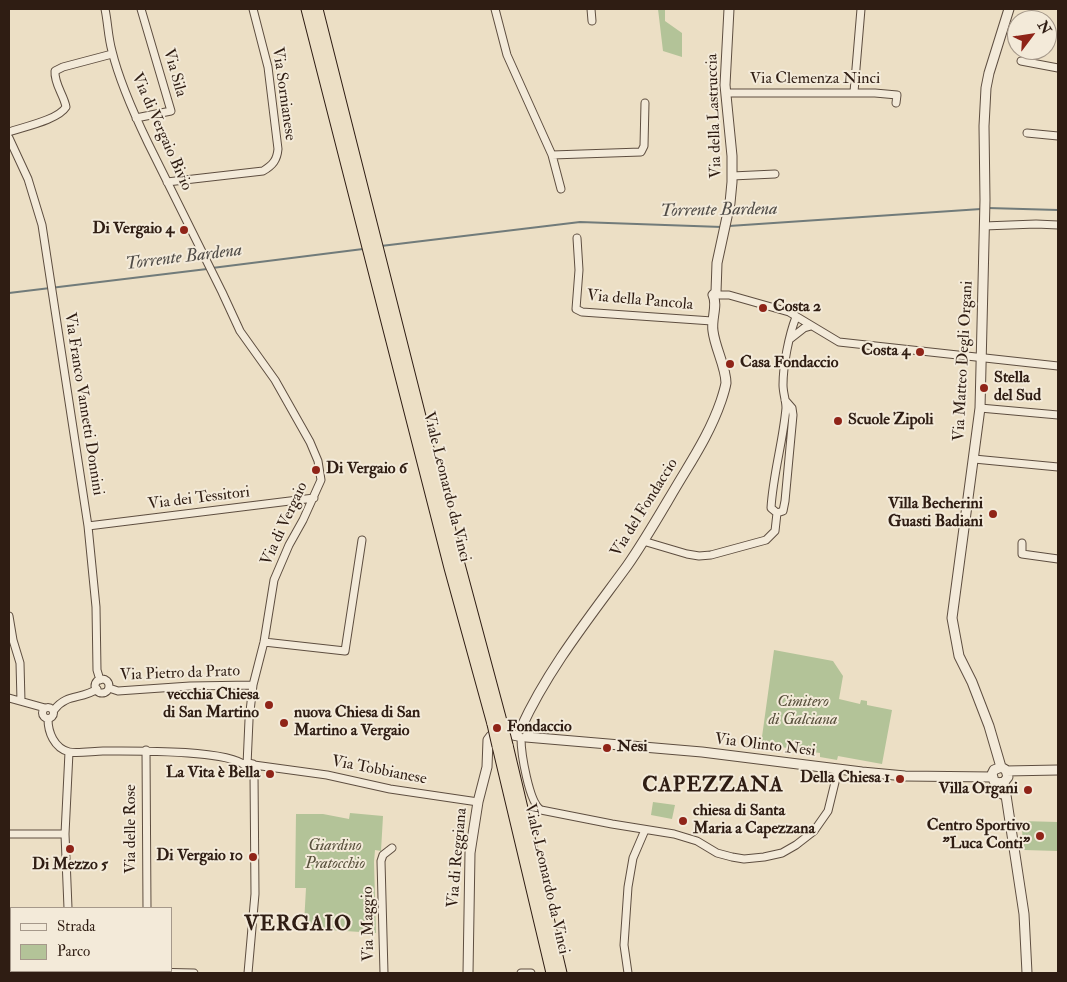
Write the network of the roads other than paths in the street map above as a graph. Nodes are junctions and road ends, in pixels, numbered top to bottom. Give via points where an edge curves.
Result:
1 (105, 9) edge
2 (141, 9) edge
3 (253, 9) edge
4 (307, 9) edge
5 (317, 9) edge
6 (495, 9) edge
7 (591, 9) edge
8 (729, 9) edge
9 (862, 9) edge
10 (1008, 9) edge
11 (592, 21) dead end
12 (112, 54) junction
13 (1021, 61) dead end
14 (1058, 68) edge
15 (854, 92) junction
16 (726, 94) junction
17 (645, 103) dead end
18 (896, 103) dead end
19 (136, 118) junction
20 (9, 132) edge
21 (1027, 134) dead end
22 (1058, 136) edge
23 (9, 138) edge
24 (552, 154) junction
25 (775, 174) dead end
26 (732, 176) junction
27 (167, 182) junction
28 (562, 189) dead end
29 (1058, 225) edge
30 (984, 226) junction
31 (577, 238) dead end
32 (721, 238) joint
33 (206, 262) joint
34 (717, 295) junction
35 (796, 317) junction
36 (712, 321) junction
37 (811, 326) junction
38 (790, 339) junction
39 (980, 358) junction
40 (1058, 366) edge
41 (785, 399) junction
42 (980, 408) junction
43 (785, 412) junction
44 (793, 415) junction
45 (1058, 415) edge
46 (974, 459) junction
47 (1058, 467) edge
48 (314, 498) junction
49 (777, 513) junction
50 (88, 526) junction
51 (362, 540) dead end
52 (643, 541) junction
53 (1022, 543) dead end
54 (1058, 558) edge
55 (9, 616) edge
56 (264, 642) junction
57 (100, 680) junction
58 (253, 685) junction
59 (109, 688) junction
60 (97, 689) junction
61 (9, 698) edge
62 (21, 701) junction
63 (45, 708) junction
64 (54, 710) junction
65 (48, 719) junction
66 (514, 734) junction
67 (146, 750) junction
68 (247, 750) junction
69 (69, 752) junction
70 (230, 758) junction
71 (251, 769) junction
72 (838, 770) junction
73 (1058, 770) edge
74 (998, 776) junction
75 (478, 802) junction
76 (645, 830) junction
77 (9, 834) edge
78 (65, 834) junction
79 (392, 848) dead end
80 (68, 907) edge
81 (147, 907) edge
82 (164, 972) edge
83 (180, 973) edge
84 (194, 973) edge
85 (248, 973) edge
86 (384, 973) edge
87 (468, 973) edge
88 (521, 973) edge
89 (531, 973) edge
90 (552, 973) edge
91 (561, 973) edge
92 (628, 973) edge
93 (1027, 973) edge

1 - 12 street, Via di Vergaio Bivio
2 - 19 street, Via Sila via 171,111
3 - 27 street, Via Sornianese via 268,68 277,157 272,166 263,171
4 - 66 highway, Viale Leonardo da Vinci via 450,568
5 - 66 highway, Viale Leonardo da Vinci via 430,456
6 - 24 street via 507,55
7 - 11 street
8 - 16 street, Via della Lastruccia
9 - 15 street
10 - 30 street, Via Matteo Degli Organi via 986,88
12 - 19 street, Via di Vergaio Bivio
12 - 20 street via 55,72 54,78 65,101 64,111
13 - 14 street
15 - 16 street, Via Clemenza Ninci
15 - 18 street, Via Clemenza Ninci via 897,95
16 - 26 street, Via della Lastruccia
17 - 24 street via 644,146 641,152
19 - 27 street, Via di Vergaio Bivio
21 - 22 street
23 - 50 street, Via Franco Vannetti Donnini via 26,174 42,225
24 - 28 street
25 - 26 street
26 - 32 street, Via della Lastruccia via 731,197
27 - 33 street, Via di Vergaio Bivio
29 - 30 street
30 - 39 street, Via Matteo Degli Organi
31 - 36 street, Via della Pancola via 576,309
32 - 34 street, Via del Fondaccio
33 - 48 street, Via di Vergaio via 240,331 275,380 310,442 321,480
34 - 35 street via 789,312
34 - 36 street, Via del Fondaccio
35 - 37 street
35 - 38 street
36 - 52 street, Via del Fondaccio via 715,346 725,376 724,393 704,440
37 - 38 street
37 - 39 street via 839,342
38 - 41 street via 783,380
39 - 40 street
39 - 42 street, Via Matteo Degli Organi
41 - 43 street
41 - 44 street
42 - 45 street
42 - 46 street, Via Matteo Degli Organi
43 - 44 street
43 - 49 street via 771,500 771,508
44 - 49 street via 785,501 782,511
46 - 47 street
46 - 74 street, Via Matteo Degli Organi via 952,618 959,656 989,726
48 - 50 street, Via dei Tessitori
48 - 56 street, Via di Vergaio via 288,545 274,580
49 - 52 street via 774,531 766,540 711,555 687,554
50 - 57 street, Via Franco Vannetti Donnini
51 - 56 street via 345,651
52 - 66 street, Via del Fondaccio via 570,644
53 - 54 street via 1022,554
55 - 62 street via 20,663
56 - 58 street, Via di Vergaio
57 - 59 street via 106,680
57 - 60 street via 96,684
58 - 59 street, Via Pietro da Prato via 118,692
58 - 68 street, Via di Vergaio
59 - 60 street via 102,693
60 - 64 street, Via Pietro da Prato via 90,694 66,699
61 - 62 street
62 - 63 street
63 - 64 street
63 - 65 street via 43,715
64 - 65 street
65 - 69 street via 54,742
66 - 72 street, Via Olinto Nesi via 702,752
66 - 75 street, Via di Reggiana via 489,738 487,767
66 - 76 street via 538,808
66 - 90 highway, Viale Leonardo da Vinci
66 - 91 highway, Viale Leonardo da Vinci
67 - 69 street
67 - 70 street
67 - 81 street, Via delle Rose
68 - 70 street
68 - 71 street, Via di Vergaio
69 - 78 street
70 - 71 street
71 - 75 street, Via Tobbianese via 327,775 390,789
71 - 85 street, Via di Vergaio via 255,894
72 - 74 street, Via Olinto Nesi via 958,778
72 - 76 street via 828,811 814,831 782,853 744,859 732,857 717,853 697,841
73 - 74 street, Via Olinto Nesi
74 - 93 street, Via Matteo Degli Organi via 1023,904
75 - 87 street, Via di Reggiana via 469,867
76 - 92 street via 633,858 628,887 624,944
77 - 78 street
78 - 80 street
79 - 86 street, Via Maggio via 383,854 382,861
82 - 83 street
83 - 84 street
88 - 89 street

